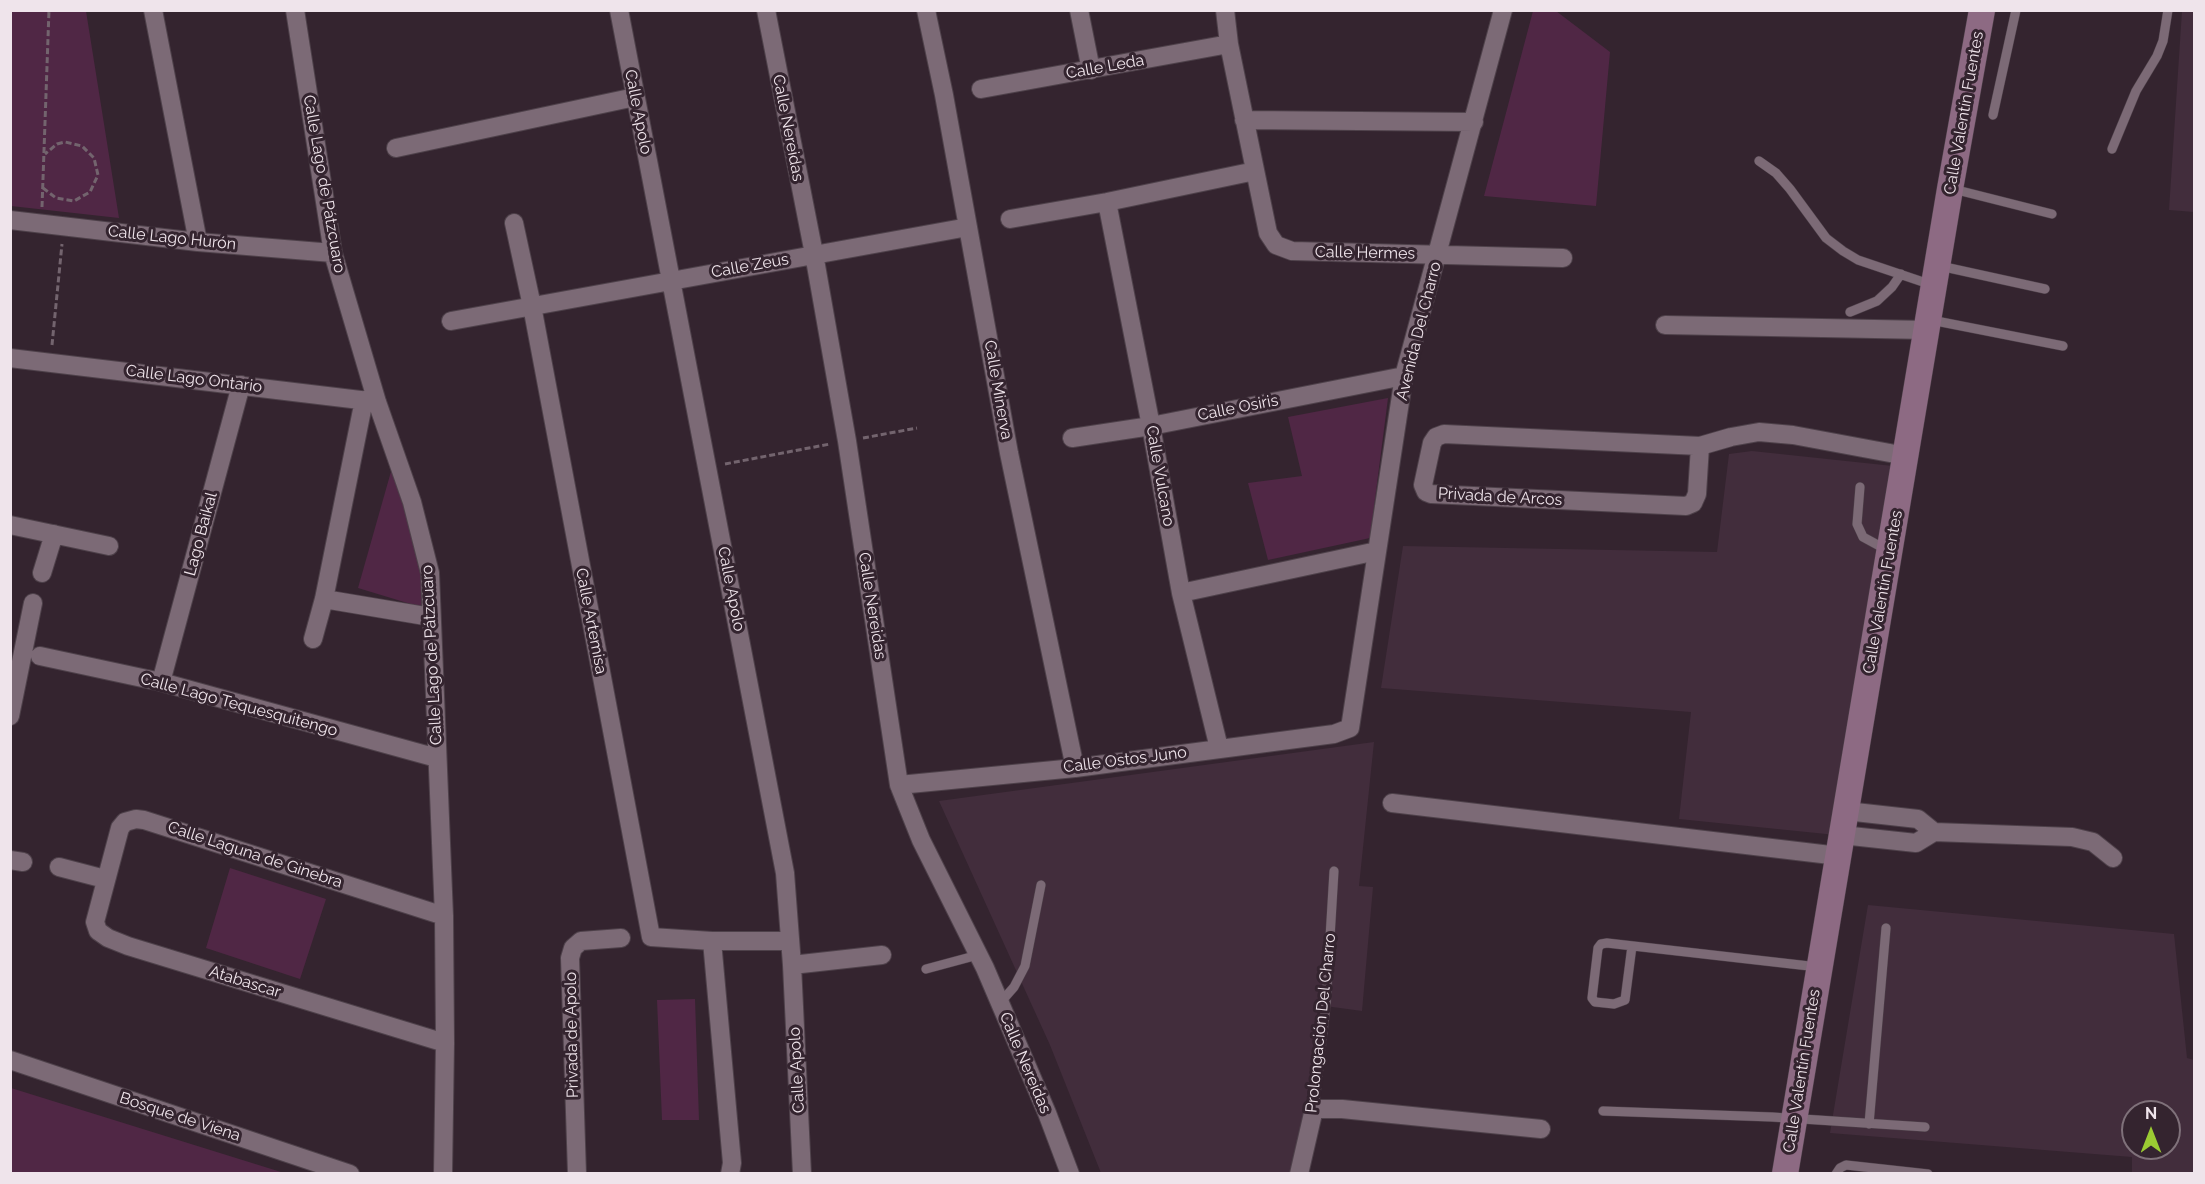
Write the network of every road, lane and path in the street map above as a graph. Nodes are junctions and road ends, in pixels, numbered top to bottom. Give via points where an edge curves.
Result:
1 (49, 10) edge
2 (153, 10) edge
3 (295, 10) edge
4 (619, 10) edge
5 (766, 10) edge
6 (926, 10) edge
7 (1078, 10) edge
8 (1225, 10) edge
9 (1503, 10) edge
10 (1982, 10) edge
11 (2016, 10) edge
12 (2168, 10) edge
13 (1229, 44) junction
14 (1091, 70) junction
15 (981, 89) dead end
16 (635, 97) junction
17 (1993, 116) dead end
18 (1245, 120) junction
19 (1474, 122) junction
20 (396, 148) dead end
21 (2112, 149) dead end
22 (43, 155) junction
23 (1759, 160) dead end
24 (1255, 171) junction
25 (42, 186) junction
26 (1950, 189) junction
27 (1107, 202) junction
28 (2052, 214) dead end
29 (1010, 219) dead end
30 (10, 220) edge
31 (514, 222) dead end
32 (41, 224) junction
33 (64, 227) junction
34 (968, 227) junction
35 (198, 242) junction
36 (333, 253) junction
37 (814, 254) junction
38 (1438, 255) junction
39 (1563, 258) dead end
40 (1901, 274) junction
41 (1936, 276) junction
42 (670, 280) junction
43 (2045, 289) dead end
44 (532, 306) junction
45 (1850, 312) dead end
46 (451, 321) dead end
47 (1665, 325) dead end
48 (1928, 325) junction
49 (2063, 346) dead end
50 (10, 358) edge
51 (50, 362) junction
52 (1404, 376) junction
53 (241, 385) junction
54 (370, 401) junction
55 (1151, 426) junction
56 (918, 428) dead end
57 (1072, 438) dead end
58 (847, 441) junction
59 (1700, 446) junction
60 (1906, 456) junction
61 (707, 467) junction
62 (1860, 487) dead end
63 (10, 525) edge
64 (54, 534) junction
65 (109, 546) dead end
66 (1377, 551) junction
67 (1890, 551) junction
68 (42, 573) dead end
69 (1181, 593) junction
70 (324, 599) junction
71 (33, 603) dead end
72 (431, 616) junction
73 (313, 639) dead end
74 (25, 652) edge
75 (161, 682) junction
76 (10, 716) edge
77 (1350, 728) joint
78 (1218, 748) junction
79 (437, 758) junction
80 (1075, 768) junction
81 (899, 785) junction
82 (1392, 803) dead end
83 (1934, 832) junction
84 (1842, 834) junction
85 (2113, 858) dead end
86 (59, 867) dead end
87 (1334, 871) dead end
88 (105, 879) junction
89 (1041, 885) dead end
90 (444, 916) junction
91 (1886, 927) dead end
92 (621, 938) dead end
93 (712, 941) junction
94 (790, 941) junction
95 (1632, 946) junction
96 (882, 955) dead end
97 (978, 955) junction
98 (792, 964) junction
99 (1819, 968) junction
100 (926, 969) dead end
101 (1000, 1003) junction
102 (446, 1043) junction
103 (10, 1060) edge
104 (1314, 1109) junction
105 (1603, 1111) dead end
106 (1794, 1119) junction
107 (1869, 1124) junction
108 (1925, 1127) dead end
109 (1541, 1129) dead end
110 (348, 1173) edge
111 (443, 1173) edge
112 (577, 1173) edge
113 (730, 1173) edge
114 (802, 1173) edge
115 (1070, 1173) edge
116 (1299, 1173) edge
117 (1785, 1173) edge
118 (1836, 1173) edge
119 (1928, 1173) edge

1 - 22 path
2 - 35 street
3 - 36 street, Calle Lago de Pátzcuaro
4 - 16 street, Calle Apolo
5 - 37 street, Calle Nereidas
6 - 34 street, Calle Minerva
7 - 14 street
8 - 13 street
9 - 19 street, Avenida Del Charro
10 - 26 street, Calle Valentín Fuentes
11 - 17 lane
12 - 21 lane via 2157,56 2136,91
13 - 14 street, Calle Leda
13 - 18 street
14 - 15 street, Calle Leda
16 - 20 street
16 - 42 street, Calle Apolo
18 - 19 street
18 - 24 street
19 - 38 street, Avenida Del Charro
22 - 25 path
22 - 25 path via 65,142 82,146 94,158 98,175 90,192 74,201 56,198
23 - 40 lane via 1790,189 1826,238 1858,260
24 - 27 street
24 - 38 street, Calle Hermes via 1268,233 1276,245 1292,251
25 - 32 path
26 - 28 lane
26 - 41 street, Calle Valentín Fuentes
27 - 29 street
27 - 55 street, Calle Vulcano
30 - 32 street, Calle Lago Hurón
31 - 44 street, Calle Artemisa
32 - 33 street, Calle Lago Hurón
33 - 35 street, Calle Lago Hurón
33 - 51 path
34 - 37 street, Calle Zeus
34 - 80 street, Calle Minerva via 1009,453
35 - 36 street, Calle Lago Hurón
36 - 54 street, Calle Lago de Pátzcuaro
37 - 42 street, Calle Zeus
37 - 58 street, Calle Nereidas
38 - 39 street, Calle Hermes
38 - 52 street, Avenida Del Charro
40 - 41 lane
40 - 45 lane via 1877,301
41 - 43 lane
41 - 48 street, Calle Valentín Fuentes
42 - 44 street, Calle Zeus
42 - 61 street, Calle Apolo
44 - 46 street, Calle Zeus
44 - 93 street, Calle Artemisa via 651,937
47 - 48 street
48 - 49 lane
48 - 60 street, Calle Valentín Fuentes
50 - 51 street, Calle Lago Ontario
51 - 53 street, Calle Lago Ontario
52 - 55 street, Calle Osiris
52 - 66 street, Avenida Del Charro
53 - 54 street, Calle Lago Ontario
53 - 75 street, Lago Baikal
54 - 70 street
54 - 72 street, Calle Lago de Pátzcuaro via 412,502 426,550
55 - 57 street, Calle Osiris
55 - 69 street, Calle Vulcano
56 - 58 path
58 - 61 path
58 - 81 street, Calle Nereidas
59 - 59 street, Privada de Arcos via 1697,494 1693,503 1686,506 1431,494 1423,485 1432,443 1444,434
59 - 60 street, Privada de Arcos via 1759,432
60 - 67 street, Calle Valentín Fuentes
61 - 94 street, Calle Apolo via 785,873
62 - 67 lane via 1860,531 1863,537
63 - 64 street
64 - 65 street
64 - 68 street
66 - 69 street
66 - 77 street, Avenida Del Charro
67 - 84 street, Calle Valentín Fuentes
69 - 78 street, Calle Vulcano
70 - 72 street
70 - 73 street
71 - 74 street
72 - 79 street, Calle Lago de Pátzcuaro
74 - 75 street, Calle Lago Tequesquitengo
74 - 76 street
75 - 79 street, Calle Lago Tequesquitengo
77 - 78 street, Calle Ostos Juno via 1334,734
78 - 80 street, Calle Ostos Juno
79 - 90 street, Calle Lago de Pátzcuaro
80 - 81 street, Calle Ostos Juno
81 - 97 street, Calle Nereidas via 921,840
82 - 84 street
83 - 84 street via 1916,843
83 - 84 street via 1918,819
83 - 85 street via 2072,837 2093,842
84 - 99 street, Calle Valentín Fuentes
86 - 88 street
87 - 104 lane, Prolongación Del Charro via 1326,1004
88 - 90 street, Calle Laguna de Ginebra via 120,828 136,819
88 - 102 street, Atabascar via 95,922 98,931 108,938
89 - 101 lane via 1025,966
90 - 102 street, Calle Lago de Pátzcuaro
91 - 107 lane
92 - 112 street, Privada de Apolo via 581,941 570,958
93 - 94 street
93 - 113 street
94 - 98 street, Calle Apolo
95 - 95 lane via 1607,943 1598,948 1592,999 1595,1002 1614,1004 1625,1000
95 - 99 lane
96 - 98 street
97 - 100 lane
97 - 101 street, Calle Nereidas
98 - 114 street, Calle Apolo
99 - 106 street, Calle Valentín Fuentes
101 - 115 street, Calle Nereidas
102 - 111 street, Calle Lago de Pátzcuaro
103 - 110 street, Bosque de Viena
104 - 109 street
104 - 116 street, Prolongación Del Charro
105 - 106 lane
106 - 107 lane
106 - 117 street, Calle Valentín Fuentes
107 - 108 lane
118 - 119 lane via 1846,1165

